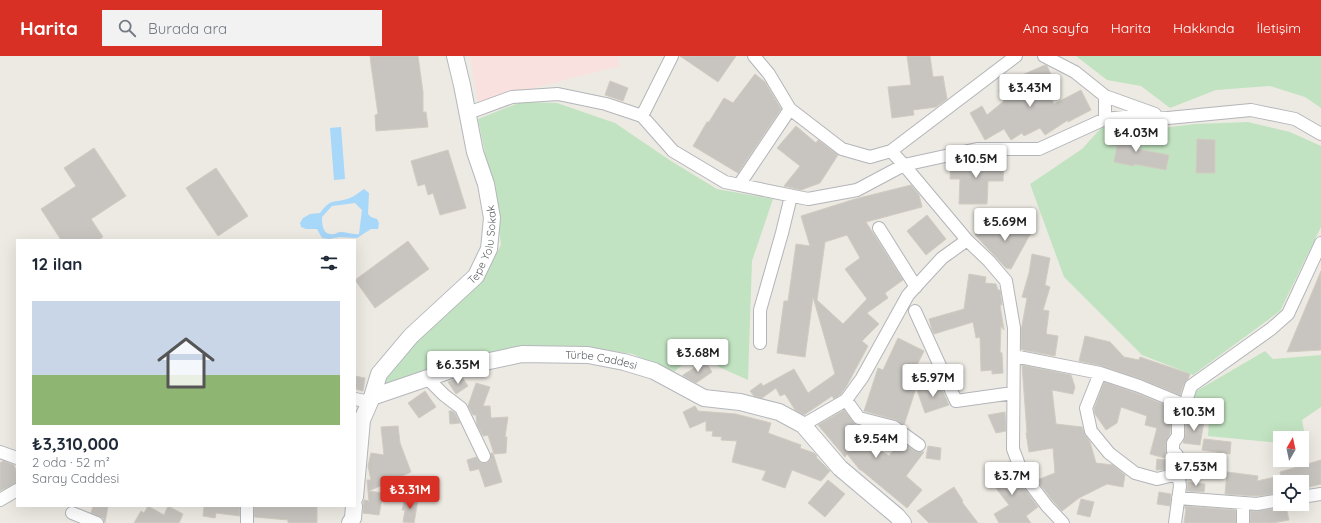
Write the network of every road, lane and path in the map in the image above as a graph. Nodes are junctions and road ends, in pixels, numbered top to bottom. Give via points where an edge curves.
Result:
1 (455, 56) edge
2 (672, 56) edge
3 (754, 56) edge
4 (1016, 56) edge
5 (1044, 56) edge
6 (1105, 96) junction
7 (790, 109) junction
8 (468, 113) junction
9 (642, 116) junction
10 (1168, 118) junction
11 (1105, 119) junction
12 (1321, 134) edge
13 (891, 151) junction
14 (904, 165) junction
15 (739, 185) junction
16 (791, 196) junction
17 (880, 228) dead end
18 (967, 240) junction
19 (1321, 243) edge
20 (916, 287) junction
21 (915, 311) dead end
22 (760, 343) dead end
23 (1014, 356) junction
24 (1100, 373) junction
25 (428, 378) junction
26 (1013, 393) junction
27 (366, 399) edge
28 (846, 400) junction
29 (1185, 405) junction
30 (803, 425) junction
31 (919, 445) dead end
32 (0, 452) edge
33 (484, 456) dead end
34 (16, 458) edge
35 (1178, 474) junction
36 (356, 478) edge
37 (16, 491) edge
38 (1321, 494) edge
39 (1309, 496) edge
40 (1178, 498) junction
41 (0, 500) edge
42 (1273, 501) edge
43 (1244, 503) junction
44 (247, 507) edge
45 (354, 507) edge
46 (71, 514) edge
47 (97, 523) edge
48 (247, 523) edge
49 (350, 523) edge
50 (903, 523) edge
51 (1063, 523) edge
52 (1175, 523) edge
53 (1242, 523) edge

1 - 8 street, Tepe Yolu Sokak
2 - 9 street
3 - 7 street via 769,74
4 - 13 street
5 - 6 street via 1076,72
6 - 10 street
6 - 11 street
7 - 13 street via 842,149 870,157
7 - 15 street
8 - 9 street via 512,97 558,94 606,104
8 - 27 street, Tepe Yolu Sokak via 492,218 489,249 476,276 411,336 379,374
9 - 15 street via 673,151 725,182
10 - 11 street via 1134,116
10 - 12 street via 1250,110 1295,119
11 - 14 street via 1039,149 978,149
13 - 14 street
14 - 16 street via 857,190 808,199
14 - 18 street
15 - 16 street
16 - 22 street via 760,310
17 - 20 street
18 - 20 street via 942,258
18 - 23 street via 1006,281 1014,328
19 - 29 street via 1288,314 1191,386
20 - 28 street via 908,295 862,378
21 - 26 street via 956,401
23 - 24 street
23 - 26 street
24 - 29 street
24 - 35 street via 1086,408 1090,431 1109,453 1135,473 1157,478
25 - 27 street, Türbe Caddesi
25 - 30 street, Türbe Caddesi via 457,368 522,354 588,355 654,371 704,398 740,402 779,412
25 - 33 street via 461,408
26 - 51 street via 1013,450 1022,474
27 - 36 street, Tepe Yolu Sokak
28 - 30 street
28 - 31 street via 859,418 894,427
29 - 35 street via 1178,423 1178,436 1173,443 1173,451 1177,455
30 - 50 street, Türbe Caddesi via 840,468
32 - 34 street
35 - 40 street
37 - 41 street
38 - 39 street
40 - 43 street
40 - 52 street
42 - 43 street
43 - 53 street
44 - 48 street
45 - 49 street
46 - 47 street

